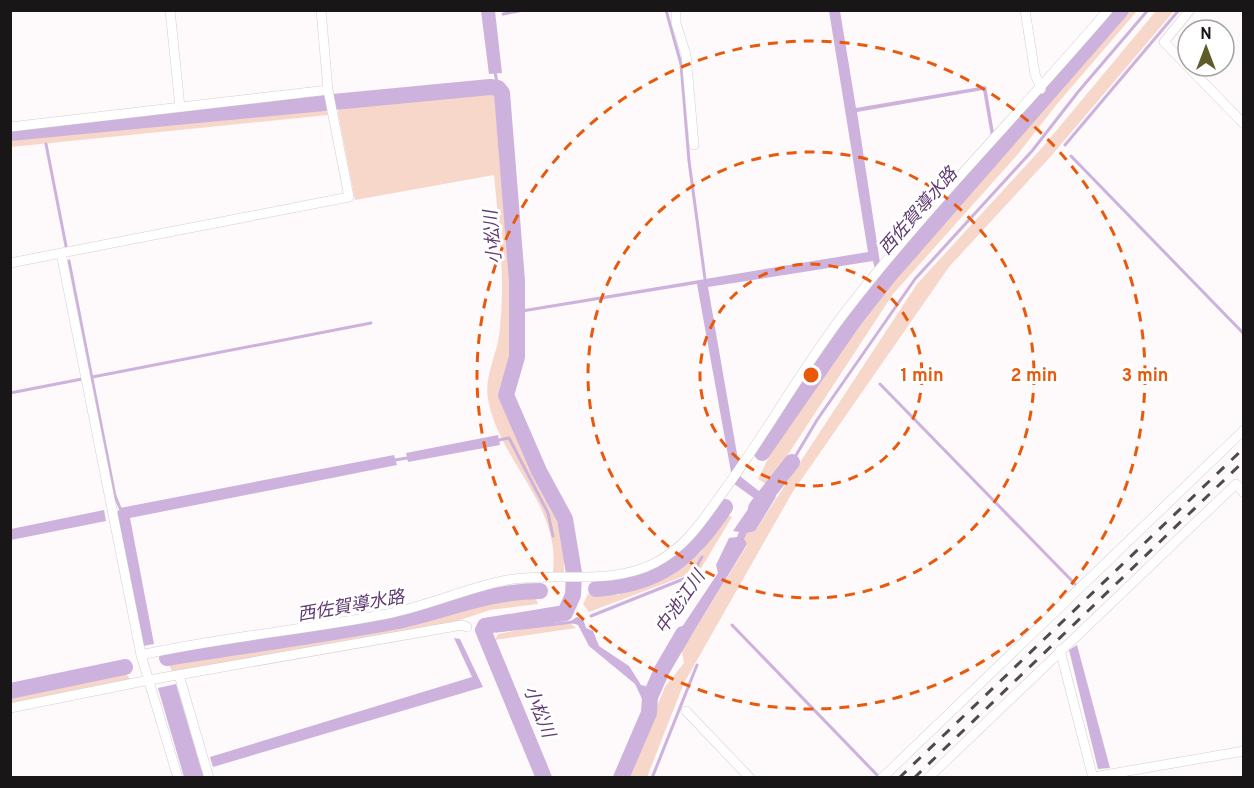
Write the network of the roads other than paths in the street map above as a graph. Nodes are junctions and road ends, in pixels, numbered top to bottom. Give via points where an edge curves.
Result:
1 (170, 10) edge
2 (321, 10) edge
3 (676, 10) edge
4 (1025, 10) edge
5 (1108, 10) edge
6 (1190, 10) edge
7 (1041, 89) junction
8 (328, 90) junction
9 (180, 107) junction
10 (1244, 124) edge
11 (10, 127) edge
12 (694, 145) dead end
13 (61, 253) junction
14 (10, 263) edge
15 (1244, 430) edge
16 (1244, 493) edge
17 (467, 627) dead end
18 (1060, 650) junction
19 (141, 655) junction
20 (179, 675) junction
21 (148, 680) junction
22 (10, 708) edge
23 (686, 711) dead end
24 (1244, 752) edge
25 (1143, 774) edge
26 (1100, 776) edge
27 (178, 777) edge
28 (210, 777) edge
29 (750, 777) edge
30 (882, 777) edge
31 (928, 777) edge

1 - 9 street
2 - 8 street
3 - 12 street via 686,55
4 - 7 street
5 - 7 street
6 - 10 street via 1164,42
7 - 19 street via 903,241 844,314 690,538 672,552 635,570 585,579 509,580 385,614
8 - 9 street
8 - 13 street via 349,197
9 - 11 street
13 - 14 street
13 - 19 street
15 - 30 street
16 - 18 street via 1236,484
17 - 20 street via 462,624
18 - 26 street
18 - 31 street
19 - 21 street
20 - 21 street
20 - 28 street
21 - 22 street
21 - 27 street
23 - 29 street
24 - 25 street
25 - 26 street

